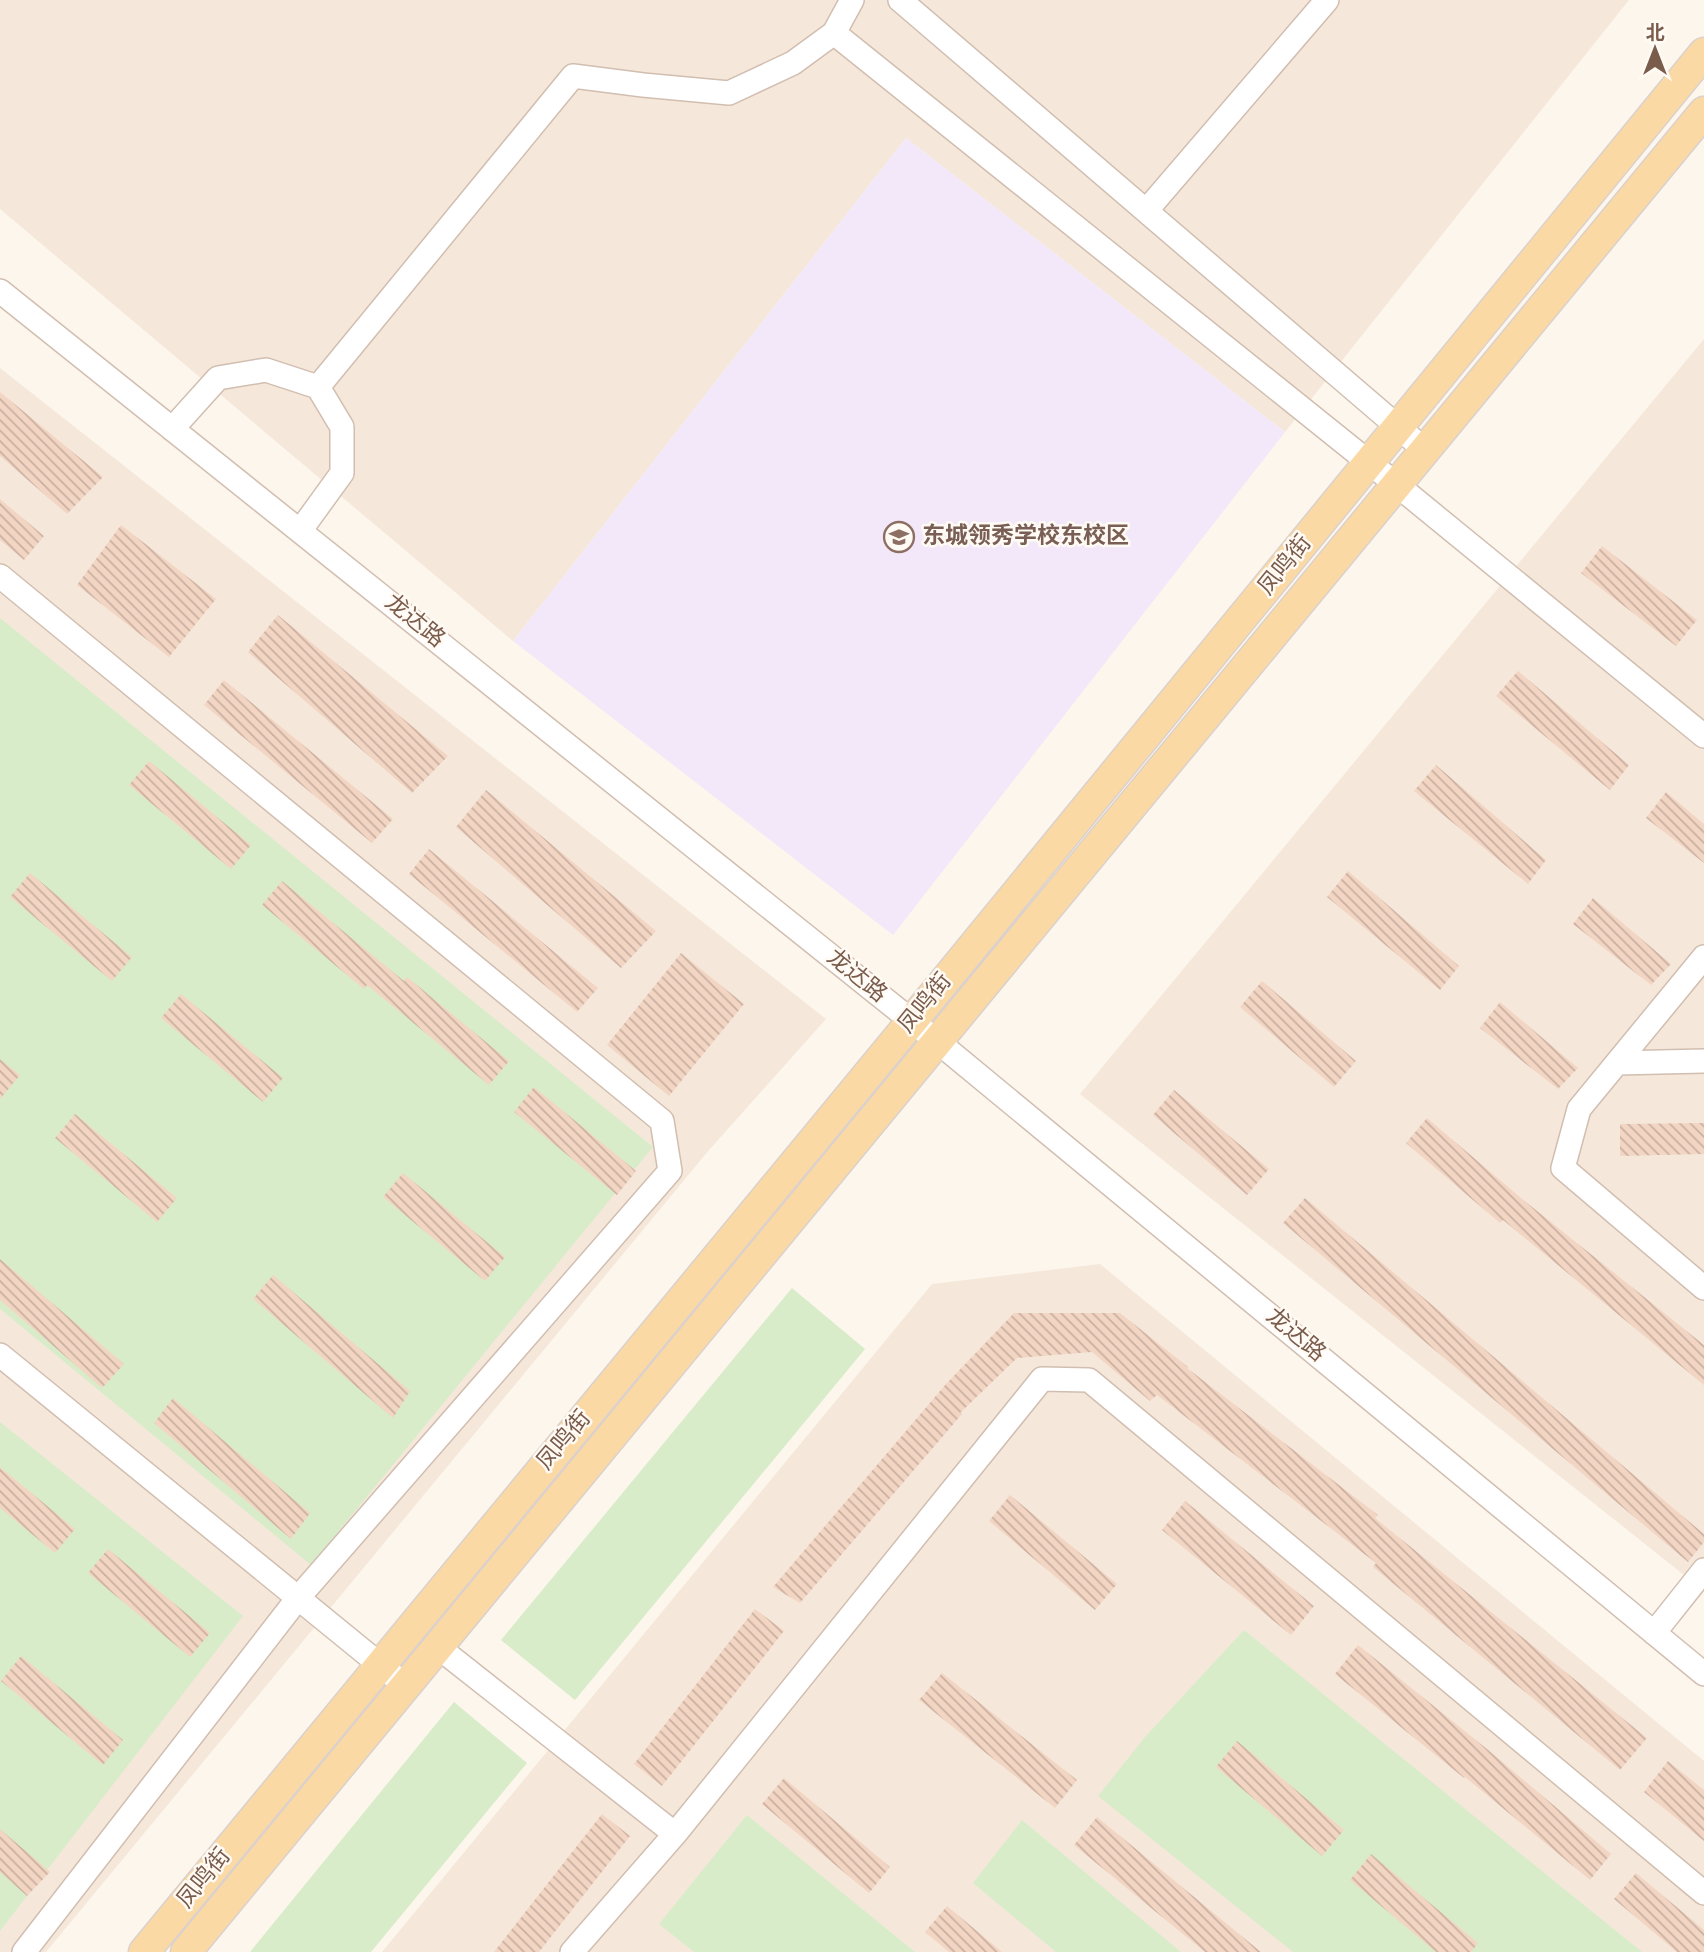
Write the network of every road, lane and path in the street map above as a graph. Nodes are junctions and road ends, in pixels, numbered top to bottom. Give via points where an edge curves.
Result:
1 (852, 0) edge
2 (900, 0) edge
3 (1327, 0) edge
4 (834, 33) junction
5 (1704, 53) edge
6 (1704, 112) edge
7 (1146, 211) junction
8 (0, 291) edge
9 (318, 387) junction
10 (1398, 427) junction
11 (172, 429) junction
12 (1426, 451) junction
13 (1370, 463) junction
14 (1397, 485) junction
15 (300, 531) junction
16 (0, 576) edge
17 (1704, 736) edge
18 (1704, 957) edge
19 (912, 1021) junction
20 (938, 1042) junction
21 (1704, 1061) edge
22 (1617, 1063) junction
23 (1704, 1288) edge
24 (0, 1355) edge
25 (1704, 1570) edge
26 (298, 1598) junction
27 (1654, 1633) junction
28 (438, 1647) junction
29 (381, 1665) junction
30 (1704, 1674) edge
31 (406, 1686) junction
32 (675, 1834) junction
33 (1704, 1893) edge
34 (24, 1952) edge
35 (144, 1952) edge
36 (186, 1952) edge
37 (572, 1952) edge

1 - 4 street
2 - 7 street
3 - 7 street
4 - 9 street via 793,63 729,93 573,76
4 - 13 street
5 - 10 main road, 凤鸣街
6 - 12 main road, 凤鸣街
7 - 10 street
8 - 11 street, 龙达路
9 - 11 street via 266,370 218,378
9 - 15 street via 342,428 342,473
10 - 12 street
10 - 13 main road, 凤鸣街
11 - 15 street, 龙达路
12 - 14 main road, 凤鸣街
13 - 14 street
13 - 19 main road, 凤鸣街
14 - 17 street
14 - 20 main road, 凤鸣街
15 - 19 street, 龙达路
16 - 26 street via 662,1121 670,1171
18 - 22 street
19 - 20 street, 龙达路
19 - 29 main road, 凤鸣街
20 - 27 street, 龙达路
20 - 28 main road, 凤鸣街
21 - 22 street
22 - 23 street via 1579,1109 1563,1168
24 - 26 street
25 - 27 street
26 - 29 street
26 - 34 street
27 - 30 street, 龙达路
28 - 31 main road, 凤鸣街
28 - 32 street
29 - 31 street
29 - 35 main road, 凤鸣街
31 - 36 main road, 凤鸣街
32 - 33 street via 1042,1379 1089,1380
32 - 37 street

